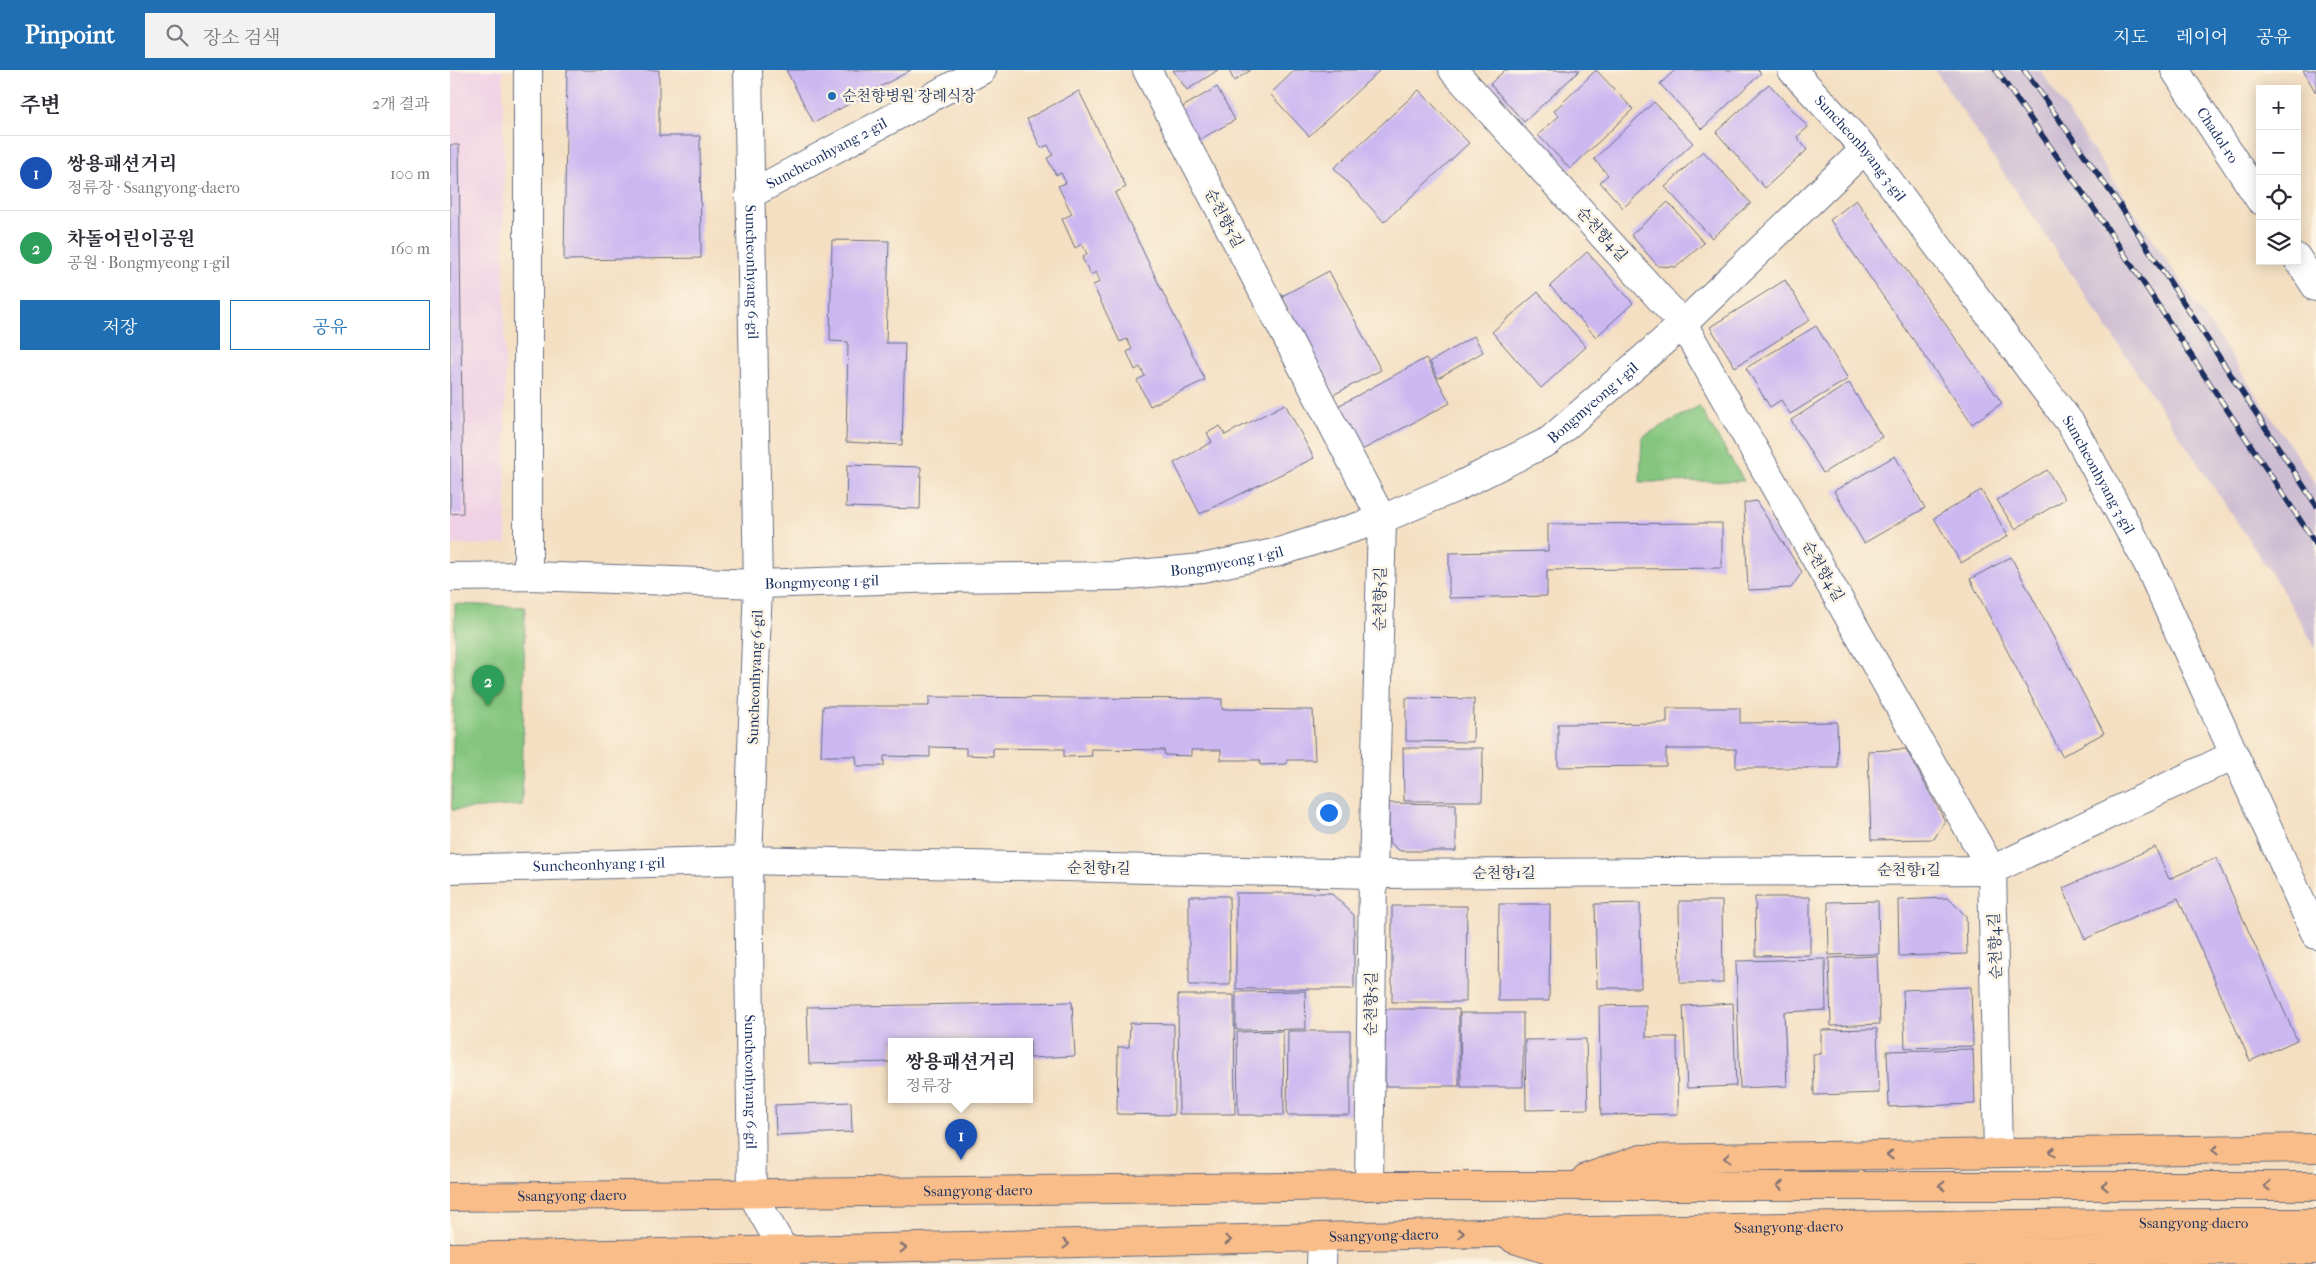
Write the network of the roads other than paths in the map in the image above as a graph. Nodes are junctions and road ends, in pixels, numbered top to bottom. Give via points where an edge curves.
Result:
1 (528, 70) edge
2 (748, 70) edge
3 (982, 70) edge
4 (1147, 70) edge
5 (1453, 70) edge
6 (1792, 70) edge
7 (2175, 70) edge
8 (1865, 149) junction
9 (2256, 194) edge
10 (749, 195) junction
11 (2301, 264) edge
12 (2316, 287) edge
13 (1683, 324) junction
14 (1382, 519) junction
15 (450, 576) edge
16 (528, 576) junction
17 (758, 584) junction
18 (2234, 755) junction
19 (748, 860) junction
20 (450, 869) edge
21 (1992, 870) junction
22 (1373, 874) junction
23 (2316, 935) edge
24 (2316, 1148) edge
25 (1998, 1153) junction
26 (1370, 1186) junction
27 (1565, 1186) junction
28 (2316, 1186) edge
29 (752, 1194) junction
30 (450, 1197) edge
31 (2316, 1223) edge
32 (1493, 1232) junction
33 (2316, 1250) edge
34 (1321, 1251) edge
35 (450, 1257) edge
36 (785, 1258) edge
37 (2088, 1258) edge

1 - 16 street
2 - 10 street, Suncheonhyang 6-gil
3 - 10 street, Suncheonhyang 2-gil
4 - 14 street, 순천향5길
5 - 13 street, 순천향4길
6 - 8 street, Suncheonhyang 3-gil
7 - 9 street, Chadol-ro
8 - 13 street, Bongmyeong 1-gil
8 - 18 street, Suncheonhyang 3-gil via 2071,424 2148,564
10 - 17 street, Suncheonhyang 6-gil
11 - 12 street
13 - 14 street, Bongmyeong 1-gil via 1549,441 1457,487
13 - 21 street, 순천향4길
14 - 17 street, Bongmyeong 1-gil via 1279,552 1202,568 1118,576
14 - 22 street, 순천향5길
15 - 16 street, Bongmyeong 1-gil
16 - 17 street, Bongmyeong 1-gil
17 - 19 street, Suncheonhyang 6-gil
18 - 21 street, 순천향1길
18 - 23 street, Suncheonhyang 3-gil
19 - 20 street, Suncheonhyang 1-gil
19 - 22 street, 순천향1길
19 - 29 street, Suncheonhyang 6-gil
21 - 22 street, 순천향1길
21 - 25 street, 순천향4길
22 - 26 street, 순천향5길
24 -> 25 main road
25 -> 27 main road via 1641,1159
26 - 27 main road, Ssangyong-daero
26 - 29 main road, Ssangyong-daero
28 -> 27 main road, Ssangyong-daero
29 - 30 main road, Ssangyong-daero
29 - 36 street
31 - 32 main road, Ssangyong-daero via 2089,1222
34 -> 32 main road, Ssangyong-daero
32 - 37 main road via 1561,1254
33 - 37 main road
36 -> 34 main road, Ssangyong-daero
35 - 36 main road, Ssangyong-daero

